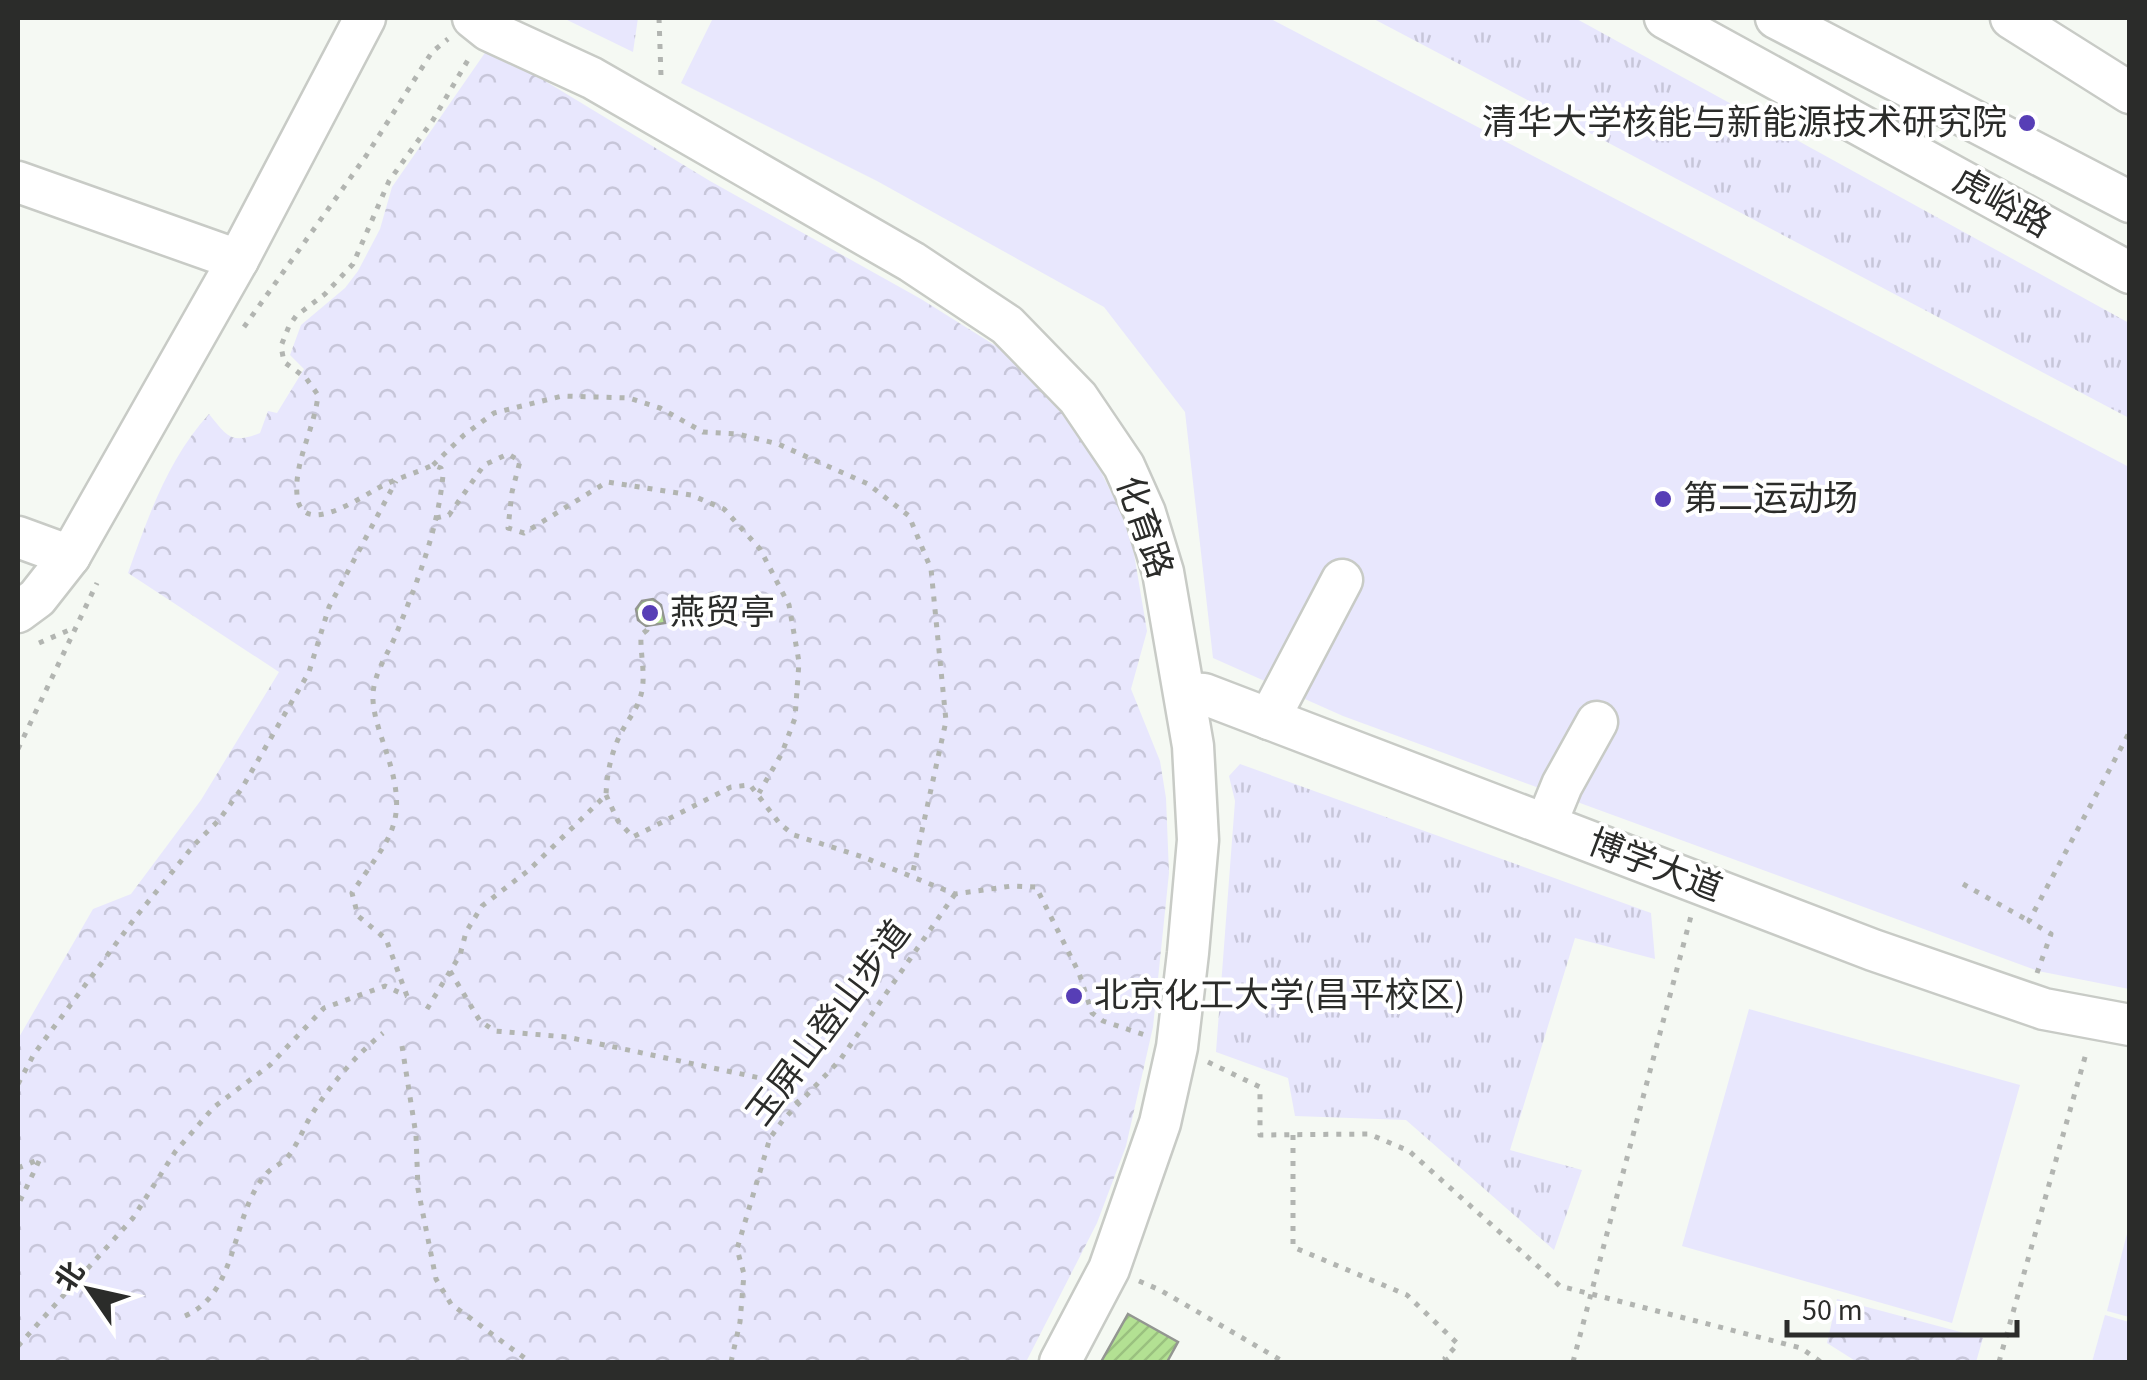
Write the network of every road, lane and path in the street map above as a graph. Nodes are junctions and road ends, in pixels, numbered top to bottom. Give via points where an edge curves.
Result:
1 (364, 18) edge
2 (660, 18) edge
3 (1665, 18) edge
4 (1776, 18) edge
5 (2011, 18) edge
6 (474, 25) edge
7 (2130, 93) edge
8 (663, 119) junction
9 (18, 182) edge
10 (2130, 202) edge
11 (238, 260) junction
12 (2130, 273) edge
13 (239, 333) dead end
14 (434, 466) junction
15 (396, 480) junction
16 (436, 518) junction
17 (18, 538) edge
18 (85, 566) junction
19 (1342, 580) dead end
20 (649, 618) dead end
21 (74, 628) junction
22 (25, 629) edge
23 (1185, 693) junction
24 (1269, 719) junction
25 (1598, 722) dead end
26 (2130, 731) edge
27 (18, 749) edge
28 (759, 793) junction
29 (606, 794) junction
30 (1546, 824) junction
31 (912, 876) junction
32 (1700, 883) junction
33 (1964, 884) dead end
34 (955, 894) junction
35 (2029, 921) junction
36 (450, 971) junction
37 (2034, 982) dead end
38 (427, 1010) dead end
39 (2113, 1022) edge
40 (383, 1033) dead end
41 (1148, 1036) dead end
42 (402, 1046) dead end
43 (1205, 1060) dead end
44 (18, 1084) edge
45 (798, 1103) junction
46 (1293, 1135) junction
47 (18, 1168) edge
48 (18, 1205) edge
49 (1108, 1268) junction
50 (1591, 1294) junction
51 (185, 1316) dead end
52 (18, 1346) edge
53 (530, 1362) edge
54 (730, 1362) edge
55 (1060, 1362) edge
56 (1284, 1362) edge
57 (1448, 1362) edge
58 (1573, 1362) edge
59 (1821, 1362) edge
60 (1998, 1362) edge

1 - 11 street
2 - 8 path
3 - 12 street, 虎峪路
4 - 10 street
5 - 7 street
6 - 8 street, 化育路 via 592,78
6 - 13 path via 432,52
6 - 15 path via 433,120 389,181 353,264 296,316 281,346 284,362 318,394 296,493 304,509 313,515 340,511
8 - 23 street, 化育路 via 967,296 1006,325 1078,398 1124,466 1145,513
9 - 11 street
11 - 18 street
14 - 15 path
14 - 16 path via 443,475
14 - 31 path via 494,413 562,396 629,398 703,432 778,444 868,484 909,516 931,569 946,720
15 - 44 path via 330,607 309,672 242,788 135,918
16 - 28 path via 449,515 484,465 508,454 520,460 508,528 524,533 607,482 691,495 724,509 760,549 789,605 799,662 794,718
16 - 52 path via 373,692 394,782 394,834 352,893 358,916 386,939 408,996 385,986 324,1008 270,1064 214,1107 133,1218
17 - 18 street
18 - 21 path
18 - 22 street via 37,598
19 - 24 street
20 - 29 path via 641,635 644,684 606,771
21 - 22 path
21 - 27 path
23 - 24 street, 博学大道
23 - 49 street, 化育路 via 1198,840 1177,1047 1160,1122
24 - 30 street, 博学大道
25 - 30 street
26 - 35 path
28 - 29 path via 750,785 731,787 633,837
28 - 31 path, 玉屏山登山步道 via 794,835
29 - 36 path via 482,906
30 - 32 street, 博学大道
31 - 34 path, 玉屏山登山步道
32 - 39 street, 博学大道 via 2044,1009
32 - 50 path
33 - 35 path
34 - 41 path via 1036,886 1092,1013
34 - 45 path, 玉屏山登山步道 via 840,1060
35 - 37 path via 2051,934
36 - 38 path
36 - 45 path via 480,1021 495,1031 567,1037 779,1082
39 - 60 path
40 - 51 path via 354,1057 288,1158 266,1174 215,1291 203,1308
42 - 53 path via 436,1279 451,1304
43 - 46 path via 1260,1088 1260,1135
45 - 54 path, 玉屏山登山步道 via 770,1138 746,1212 737,1249 744,1274 740,1322
46 - 50 path via 1370,1134 1409,1151 1560,1286
46 - 57 path via 1292,1246 1407,1295 1458,1344
47 - 48 path via 40,1160
49 - 55 street, 化育路
49 - 56 path via 1160,1290
50 - 58 path
50 - 59 path via 1801,1348

